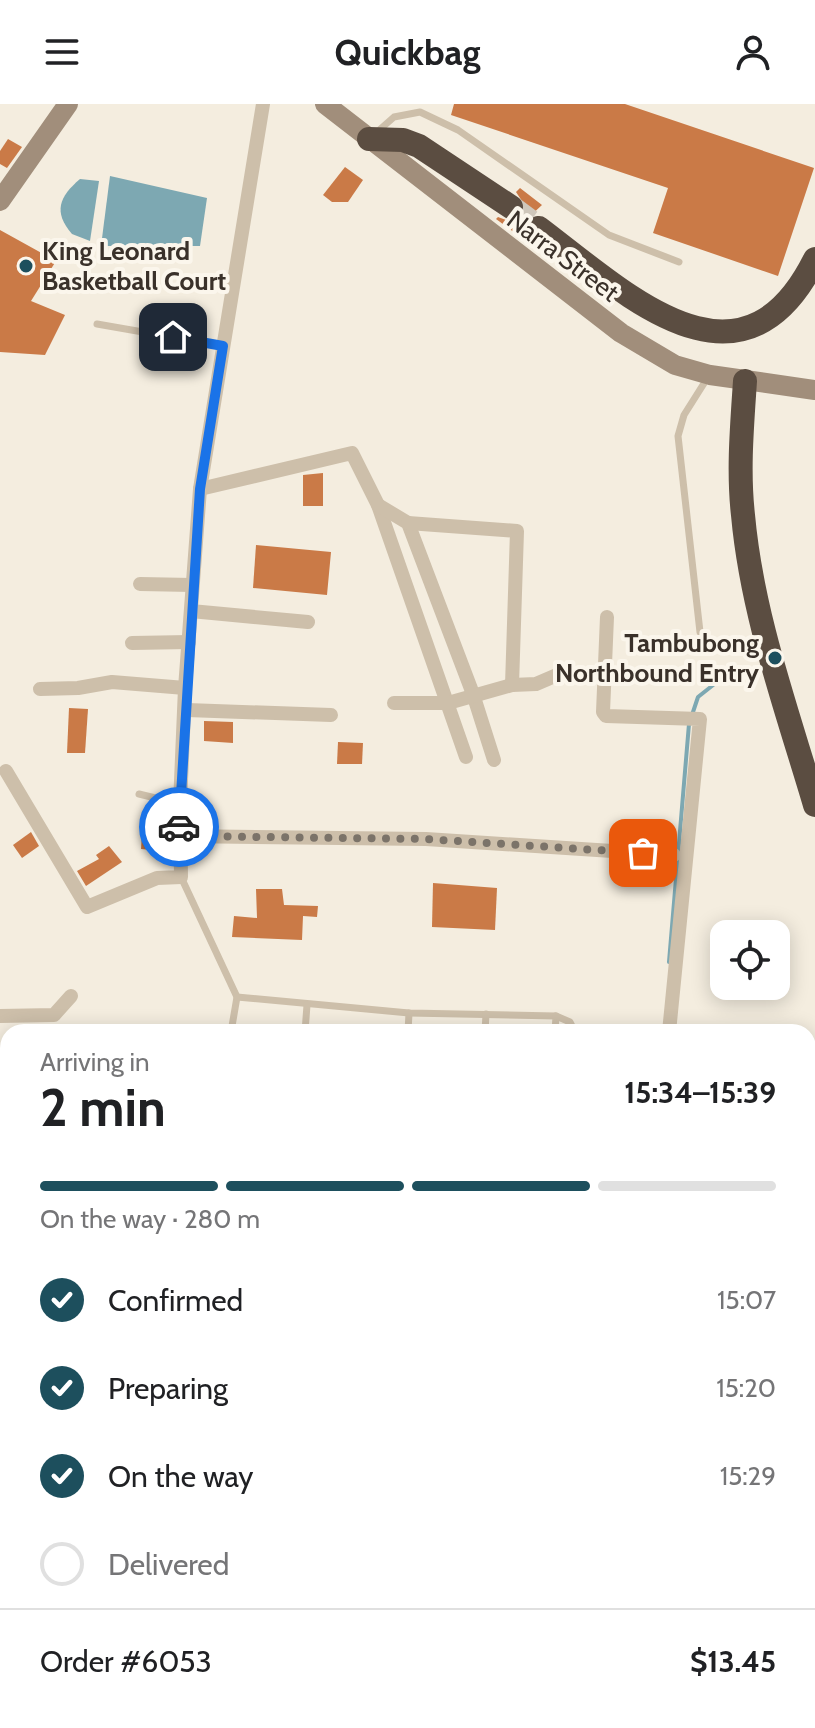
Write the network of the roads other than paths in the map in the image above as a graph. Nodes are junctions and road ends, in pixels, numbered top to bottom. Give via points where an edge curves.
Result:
1 (68, 104) edge
2 (263, 104) edge
3 (325, 104) edge
4 (369, 139) junction
5 (0, 201) edge
6 (511, 207) tunnel mouth
7 (539, 228) tunnel mouth
8 (815, 259) edge
9 (679, 262) dead end
10 (97, 324) dead end
11 (223, 346) junction
12 (710, 375) junction
13 (745, 381) junction
14 (807, 389) edge
15 (200, 489) junction
16 (378, 505) junction
17 (408, 523) junction
18 (140, 584) dead end
19 (192, 585) junction
20 (191, 611) junction
21 (607, 617) dead end
22 (308, 622) dead end
23 (700, 632) dead end
24 (189, 642) junction
25 (132, 643) dead end
26 (607, 673) junction
27 (512, 685) junction
28 (185, 688) junction
29 (40, 689) dead end
30 (473, 694) junction
31 (394, 703) dead end
32 (448, 703) junction
33 (187, 710) junction
34 (331, 715) dead end
35 (466, 757) dead end
36 (494, 760) dead end
37 (6, 771) dead end
38 (139, 794) dead end
39 (180, 804) junction
40 (815, 805) edge
41 (179, 836) junction
42 (674, 855) dead end
43 (181, 877) junction
44 (71, 996) dead end
45 (237, 997) junction
46 (307, 1005) junction
47 (409, 1013) junction
48 (486, 1014) junction
49 (0, 1016) edge
50 (556, 1016) junction
51 (232, 1024) edge
52 (306, 1024) edge
53 (408, 1024) edge
54 (485, 1024) edge
55 (556, 1024) edge
56 (571, 1024) edge
57 (670, 1024) edge

1 - 5 main road
2 - 11 street
3 - 4 main road, Narra Street
4 - 6 highway via 419,146
4 - 9 lane via 394,117 420,112 458,130 609,235
4 - 12 main road, Narra Street via 621,333 675,365
7 - 8 highway via 638,304 695,329 725,330 767,317 789,300
10 - 11 lane
11 - 15 street
12 - 13 main road, Narra Street
12 - 23 lane via 684,415 678,436
13 - 14 main road, Narra Street
13 - 40 highway via 741,475 747,552 771,661
15 - 16 street via 352,453
15 - 19 street
16 - 17 street
16 - 32 street
17 - 27 street via 517,531
17 - 30 street
18 - 19 street
19 - 20 street
20 - 22 street
20 - 24 street
21 - 26 street
24 - 25 street
24 - 28 street
26 - 27 street via 570,673
26 - 57 street via 606,716 700,719
27 - 30 street
28 - 29 street via 112,682
28 - 33 street
30 - 32 street
30 - 36 street
31 - 32 street
32 - 35 street
33 - 34 street
33 - 39 street
37 - 43 street via 87,907 157,878
38 - 39 lane
39 - 41 street
41 - 42 street via 426,839
41 - 43 street
43 - 45 lane
44 - 49 street via 54,1015
45 - 46 lane
45 - 51 lane
46 - 47 lane
46 - 52 lane
47 - 48 lane
47 - 53 lane
48 - 50 lane
48 - 54 lane
50 - 55 lane
50 - 56 lane

